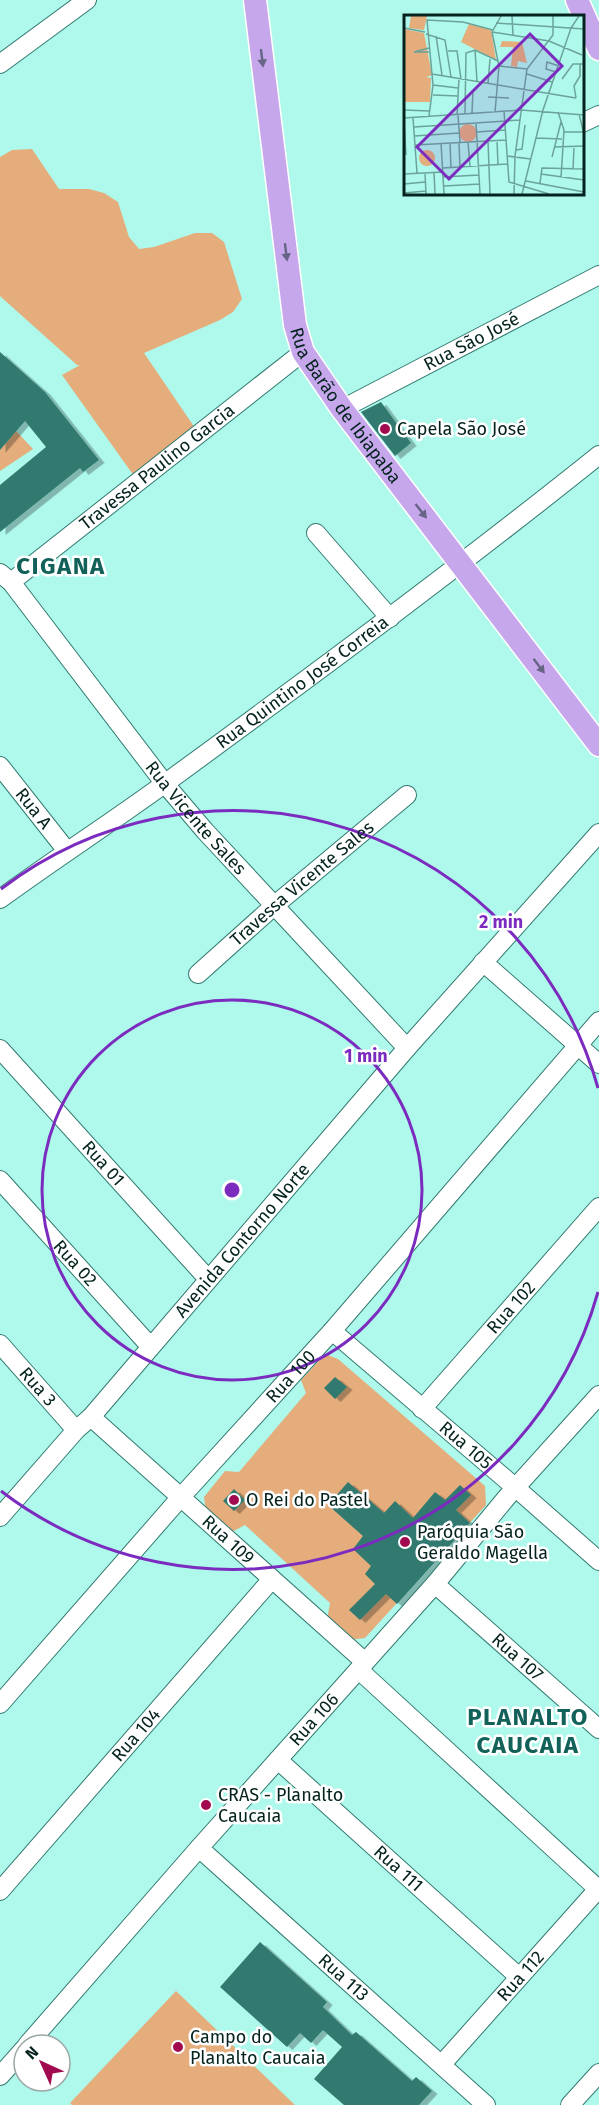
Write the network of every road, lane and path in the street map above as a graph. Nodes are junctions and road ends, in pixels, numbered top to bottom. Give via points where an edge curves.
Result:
1 (87, 0) edge
2 (255, 0) edge
3 (584, 17) edge
4 (599, 49) edge
5 (0, 64) edge
6 (599, 115) edge
7 (584, 122) edge
8 (599, 275) edge
9 (303, 352) junction
10 (342, 409) junction
11 (599, 456) edge
12 (316, 533) dead end
13 (462, 564) junction
14 (6, 578) edge
15 (390, 618) junction
16 (599, 745) edge
17 (0, 766) edge
18 (165, 783) junction
19 (407, 795) dead end
20 (599, 833) edge
21 (67, 851) junction
22 (0, 899) edge
23 (275, 905) junction
24 (483, 962) junction
25 (198, 974) dead end
26 (599, 1021) edge
27 (578, 1045) junction
28 (406, 1048) junction
29 (0, 1049) edge
30 (599, 1064) edge
31 (0, 1180) edge
32 (599, 1207) edge
33 (208, 1279) junction
34 (332, 1331) junction
35 (0, 1344) edge
36 (150, 1346) junction
37 (599, 1395) edge
38 (422, 1409) junction
39 (91, 1417) junction
40 (76, 1430) junction
41 (516, 1488) junction
42 (180, 1498) junction
43 (0, 1518) edge
44 (599, 1562) edge
45 (272, 1579) junction
46 (435, 1584) junction
47 (362, 1666) junction
48 (0, 1704) edge
49 (599, 1729) edge
50 (278, 1761) junction
51 (199, 1848) junction
52 (598, 1888) edge
53 (0, 1891) edge
54 (519, 1977) junction
55 (37, 2033) edge
56 (12, 2062) edge
57 (442, 2064) junction
58 (599, 2073) edge
59 (0, 2076) edge
60 (477, 2102) edge
61 (570, 2105) edge

1 - 5 street
2 -> 9 main road, Rua Barão de Ibiapaba via 295,325
3 - 4 main road
6 - 7 street
8 - 10 street, Rua São José
9 - 10 main road, Rua Barão de Ibiapaba
9 - 14 street, Travessa Paulino Garcia
10 -> 13 main road, Rua Barão de Ibiapaba
11 - 13 street, Rua Quintino José Correia
12 - 15 street
13 - 15 street, Rua Quintino José Correia
13 -> 16 main road, Rua Barão de Ibiapaba
14 - 18 street, Rua Vicente Sales
15 - 18 street, Rua Quintino José Correia
17 - 21 street, Rua A
18 - 21 street, Rua Quintino José Correia
18 - 23 street, Rua Vicente Sales
19 - 23 street, Travessa Vicente Sales
20 - 24 street, Avenida Contorno Norte
21 - 22 street, Rua Quintino José Correia
23 - 25 street, Travessa Vicente Sales
23 - 28 street, Rua Vicente Sales
24 - 27 street
24 - 28 street, Avenida Contorno Norte
26 - 27 street, Rua 100
27 - 30 street
27 - 34 street, Rua 100
28 - 33 street, Avenida Contorno Norte
29 - 33 street, Rua 01
31 - 36 street, Rua 02
32 - 38 street, Rua 102
33 - 36 street, Avenida Contorno Norte
34 - 38 street, Rua 105
34 - 42 street, Rua 100
35 - 40 street, Rua 3
36 - 39 street, Avenida Contorno Norte
37 - 41 street, Rua 106
38 - 41 street, Rua 105
39 - 40 street, Avenida Contorno Norte
39 - 42 street, Rua 109
40 - 43 street, Avenida Contorno Norte
41 - 44 street, Rua 105
41 - 46 street, Rua 106
42 - 45 street, Rua 109
42 - 48 street, Rua 100
45 - 47 street, Rua 109
45 - 53 street, Rua 104
46 - 47 street, Rua 106
46 - 49 street, Rua 107
47 - 50 street, Rua 106
47 - 52 street, Rua 109
50 - 51 street, Rua 106
50 - 54 street, Rua 111
51 - 55 street, Rua 106
51 - 57 street, Rua 113
52 - 54 street, Rua 112
54 - 57 street, Rua 112
56 - 59 street
57 - 60 street, Rua 113
58 - 61 street

